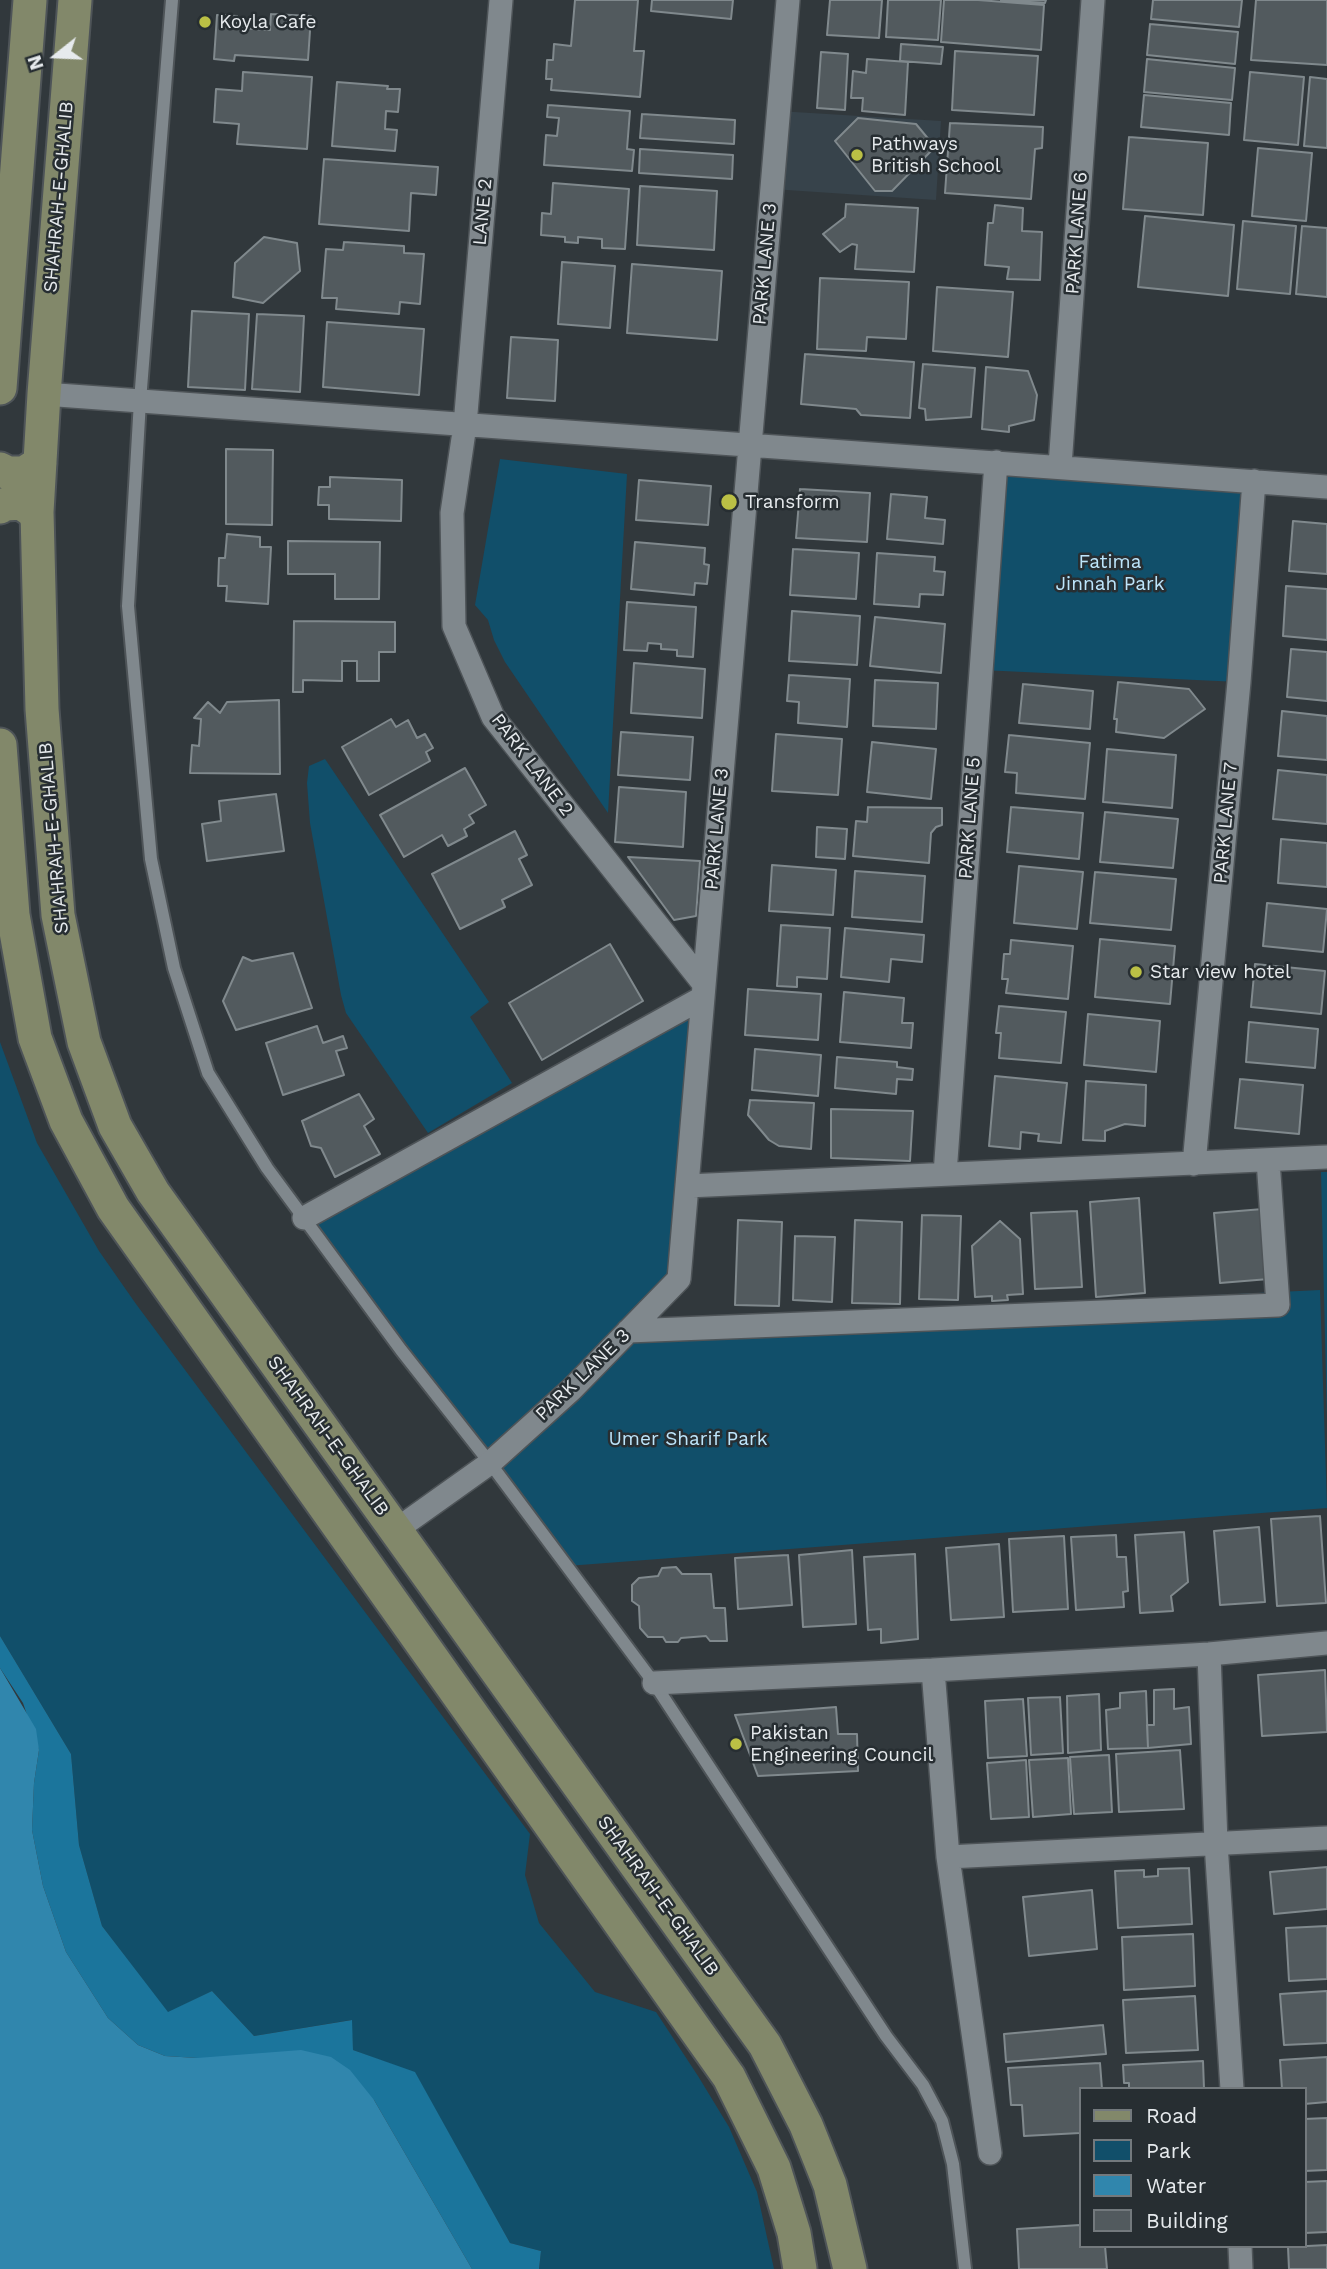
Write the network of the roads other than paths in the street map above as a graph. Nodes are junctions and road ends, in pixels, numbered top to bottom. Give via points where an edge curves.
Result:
1 (30, 0) edge
2 (75, 0) edge
3 (172, 0) edge
4 (501, 0) edge
5 (788, 0) edge
6 (1093, 0) edge
7 (0, 388) edge
8 (44, 394) junction
9 (140, 401) junction
10 (465, 425) junction
11 (750, 444) junction
12 (996, 462) junction
13 (40, 463) junction
14 (1060, 466) junction
15 (0, 469) edge
16 (1254, 481) junction
17 (1327, 487) edge
18 (0, 507) edge
19 (37, 520) junction
20 (0, 745) edge
21 (703, 991) junction
22 (1327, 1157) edge
23 (1268, 1160) junction
24 (1194, 1164) junction
25 (945, 1174) junction
26 (687, 1186) junction
27 (304, 1219) junction
28 (628, 1331) junction
29 (490, 1463) junction
30 (396, 1530) junction
31 (1327, 1643) edge
32 (1209, 1654) junction
33 (933, 1671) junction
34 (654, 1683) junction
35 (1327, 1838) edge
36 (1216, 1843) junction
37 (948, 1857) junction
38 (1232, 2087) edge
39 (990, 2152) dead end
40 (1240, 2248) edge
41 (800, 2269) edge
42 (850, 2269) edge
43 (965, 2269) edge
44 (1241, 2269) edge

1 - 7 main road
2 - 8 main road, SHAHRAH-E-GHALIB
3 - 9 lane
4 - 10 street, LANE 2
5 - 11 street, PARK LANE 3
6 - 14 street, PARK LANE 6
8 - 9 street
8 - 13 main road, SHAHRAH-E-GHALIB
9 - 10 street
9 - 27 lane via 128,606 151,859 174,968 208,1073
10 - 11 street
10 - 21 street, PARK LANE 2 via 452,513 454,626 493,717
11 - 12 street
11 - 21 street, PARK LANE 3
12 - 14 street
12 - 25 street, PARK LANE 5
13 - 15 main road via 24,473
13 - 19 main road, SHAHRAH-E-GHALIB
14 - 16 street
16 - 17 street
16 - 24 street, PARK LANE 7
18 - 19 main road via 21,503
19 - 30 main road, SHAHRAH-E-GHALIB via 42,709 58,915 84,1042 115,1126 153,1192
20 - 41 main road via 13,915 35,1038 66,1121 113,1208 729,2077 774,2168
21 - 26 street, PARK LANE 3
21 - 27 street
22 - 23 street
23 - 24 street
23 - 28 street via 1278,1305
24 - 25 street
25 - 26 street
26 - 28 street, PARK LANE 3 via 679,1279
27 - 29 lane
28 - 29 street, PARK LANE 3
29 - 30 street, PARK LANE 3
29 - 34 lane
30 - 42 main road, SHAHRAH-E-GHALIB via 765,2045 830,2185
31 - 32 street
32 - 33 street
32 - 36 street
33 - 34 street
33 - 37 street
34 - 43 lane via 886,2036 923,2085 942,2121 953,2164
35 - 36 street
36 - 37 street
36 - 38 street
37 - 39 street
40 - 44 street

